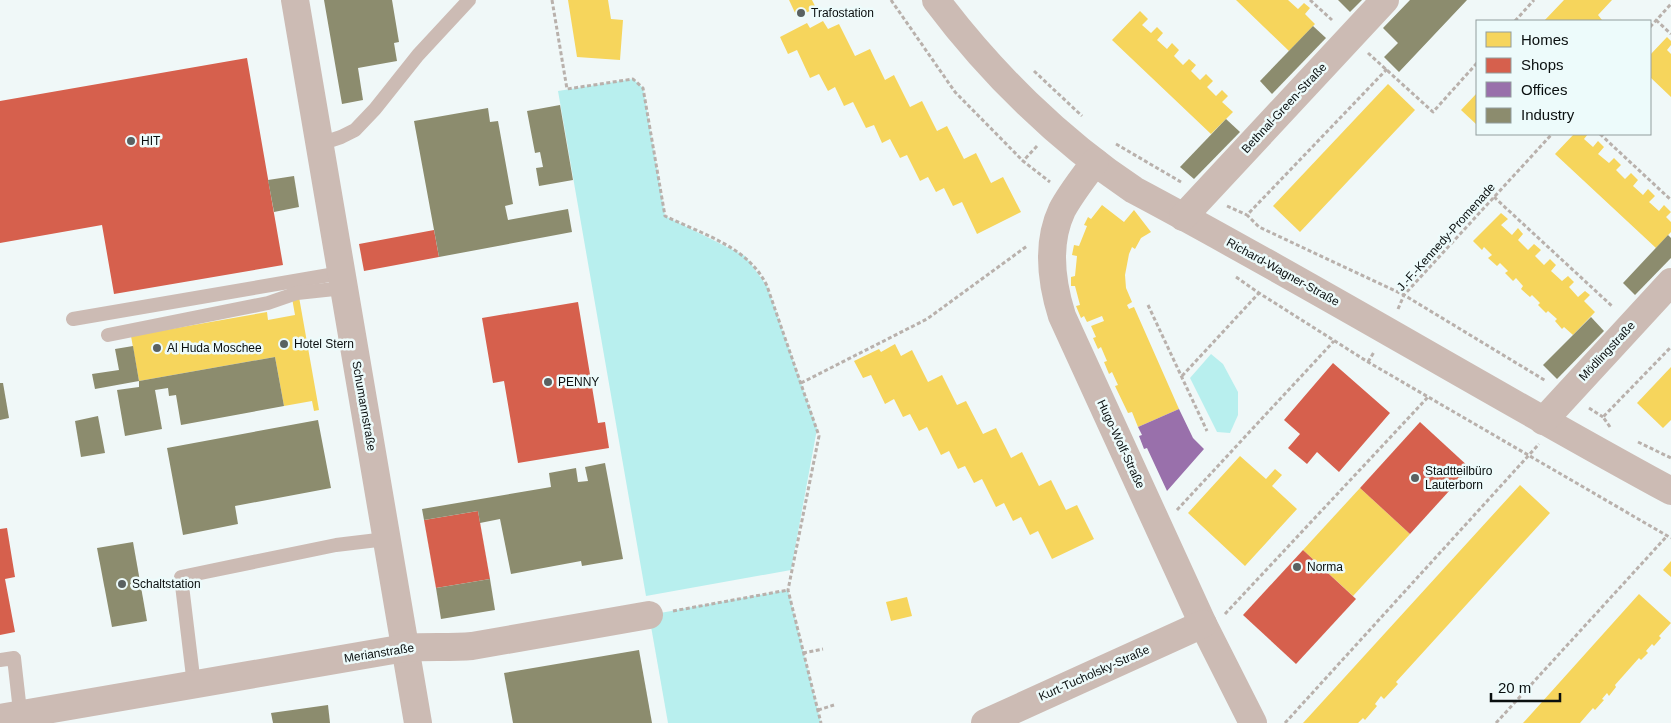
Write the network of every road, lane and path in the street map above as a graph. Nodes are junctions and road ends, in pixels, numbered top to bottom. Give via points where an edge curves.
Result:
1 (295, 0) edge
2 (468, 0) edge
3 (552, 0) edge
4 (891, 0) edge
5 (936, 0) edge
6 (1310, 0) edge
7 (1385, 0) edge
8 (1534, 0) edge
9 (1671, 4) edge
10 (1516, 20) edge
11 (1656, 20) junction
12 (1651, 27) edge
13 (1671, 34) edge
14 (1351, 37) junction
15 (1476, 64) edge
16 (1030, 68) dead end
17 (1387, 70) junction
18 (1084, 118) dead end
19 (1551, 135) edge
20 (1601, 135) edge
21 (320, 144) junction
22 (1104, 152) junction
23 (1024, 161) dead end
24 (1047, 179) dead end
25 (1044, 188) dead end
26 (1203, 195) junction
27 (1494, 197) junction
28 (1671, 200) edge
29 (1247, 215) junction
30 (1183, 217) junction
31 (1030, 244) dead end
32 (343, 280) junction
33 (1671, 282) edge
34 (1404, 295) junction
35 (1148, 305) dead end
36 (73, 319) dead end
37 (1632, 324) junction
38 (1387, 331) junction
39 (108, 335) dead end
40 (1334, 341) junction
41 (1671, 347) edge
42 (1368, 362) junction
43 (1182, 376) junction
44 (801, 383) junction
45 (1568, 394) junction
46 (1428, 397) junction
47 (1603, 417) junction
48 (1548, 424) junction
49 (1207, 431) dead end
50 (1618, 431) dead end
51 (1636, 440) dead end
52 (1528, 457) junction
53 (1671, 458) edge
54 (1671, 491) edge
55 (1160, 529) junction
56 (1669, 537) edge
57 (386, 539) junction
58 (788, 590) junction
59 (649, 615) joint
60 (1203, 624) junction
61 (405, 648) junction
62 (823, 649) dead end
63 (803, 653) junction
64 (0, 660) edge
65 (194, 685) junction
66 (834, 705) dead end
67 (818, 710) junction
68 (14, 718) edge
69 (418, 723) edge
70 (821, 723) edge
71 (985, 723) edge
72 (1253, 723) edge
73 (1285, 723) edge
74 (1496, 723) edge

1 - 21 street, Schumannstraße
2 - 21 lane via 354,130
3 - 44 path via 568,89 633,79 643,88 665,216 734,249 756,269 767,286
4 - 23 path via 955,92
5 - 22 street, Richard-Wagner-Straße via 986,62 1054,127
6 - 14 path
7 - 14 street, Bethnal-Green-Straße
8 - 10 path
9 - 11 path
11 - 12 path
11 - 13 path
14 - 17 path
14 - 26 street, Bethnal-Green-Straße
15 - 17 path via 1433,112
16 - 18 path
17 - 29 path
19 - 27 path, J.-F.-Kennedy-Promenade
20 - 28 path
21 - 32 street, Schumannstraße
22 - 26 path
22 - 30 street, Richard-Wagner-Straße via 1134,190
22 - 55 street, Hugo-Wolf-Straße via 1062,210 1053,238 1054,290 1062,316
24 - 25 path
26 - 29 path
26 - 30 street, Bethnal-Green-Straße
27 - 34 path, J.-F.-Kennedy-Promenade
27 - 37 path
29 - 34 path via 1259,227
30 - 38 street, Richard-Wagner-Straße
31 - 44 path via 927,319
32 - 36 lane
32 - 39 lane via 268,303
32 - 57 street, Schumannstraße
33 - 37 street, Mödlingstraße
34 - 38 path, J.-F.-Kennedy-Promenade
34 - 45 path
35 - 43 path
37 - 45 street, Mödlingstraße
38 - 42 path, J.-F.-Kennedy-Promenade
38 - 48 street, Richard-Wagner-Straße
40 - 42 path
40 - 43 path via 1259,293
40 - 55 path
41 - 47 path
42 - 46 path
43 - 49 path
44 - 58 path via 819,436
45 - 47 path
45 - 48 street, Mödlingstraße
46 - 52 path
46 - 60 path via 1226,614
47 - 50 path via 1609,427
48 - 52 path
48 - 54 street, Richard-Wagner-Straße
51 - 53 path
52 - 56 path
52 - 73 path
55 - 60 street, Hugo-Wolf-Straße
56 - 74 path
57 - 61 street, Schumannstraße
57 - 65 lane via 336,545 181,577
58 - 59 path
58 - 63 path
59 - 61 street, Merianstraße via 472,646
60 - 71 street, Kurt-Tucholsky-Straße
60 - 72 street, Hugo-Wolf-Straße
61 - 65 street, Merianstraße
61 - 69 street, Schumannstraße
62 - 63 path
63 - 67 path
64 - 68 lane via 14,658
65 - 68 street, Merianstraße
66 - 67 path
67 - 70 path

